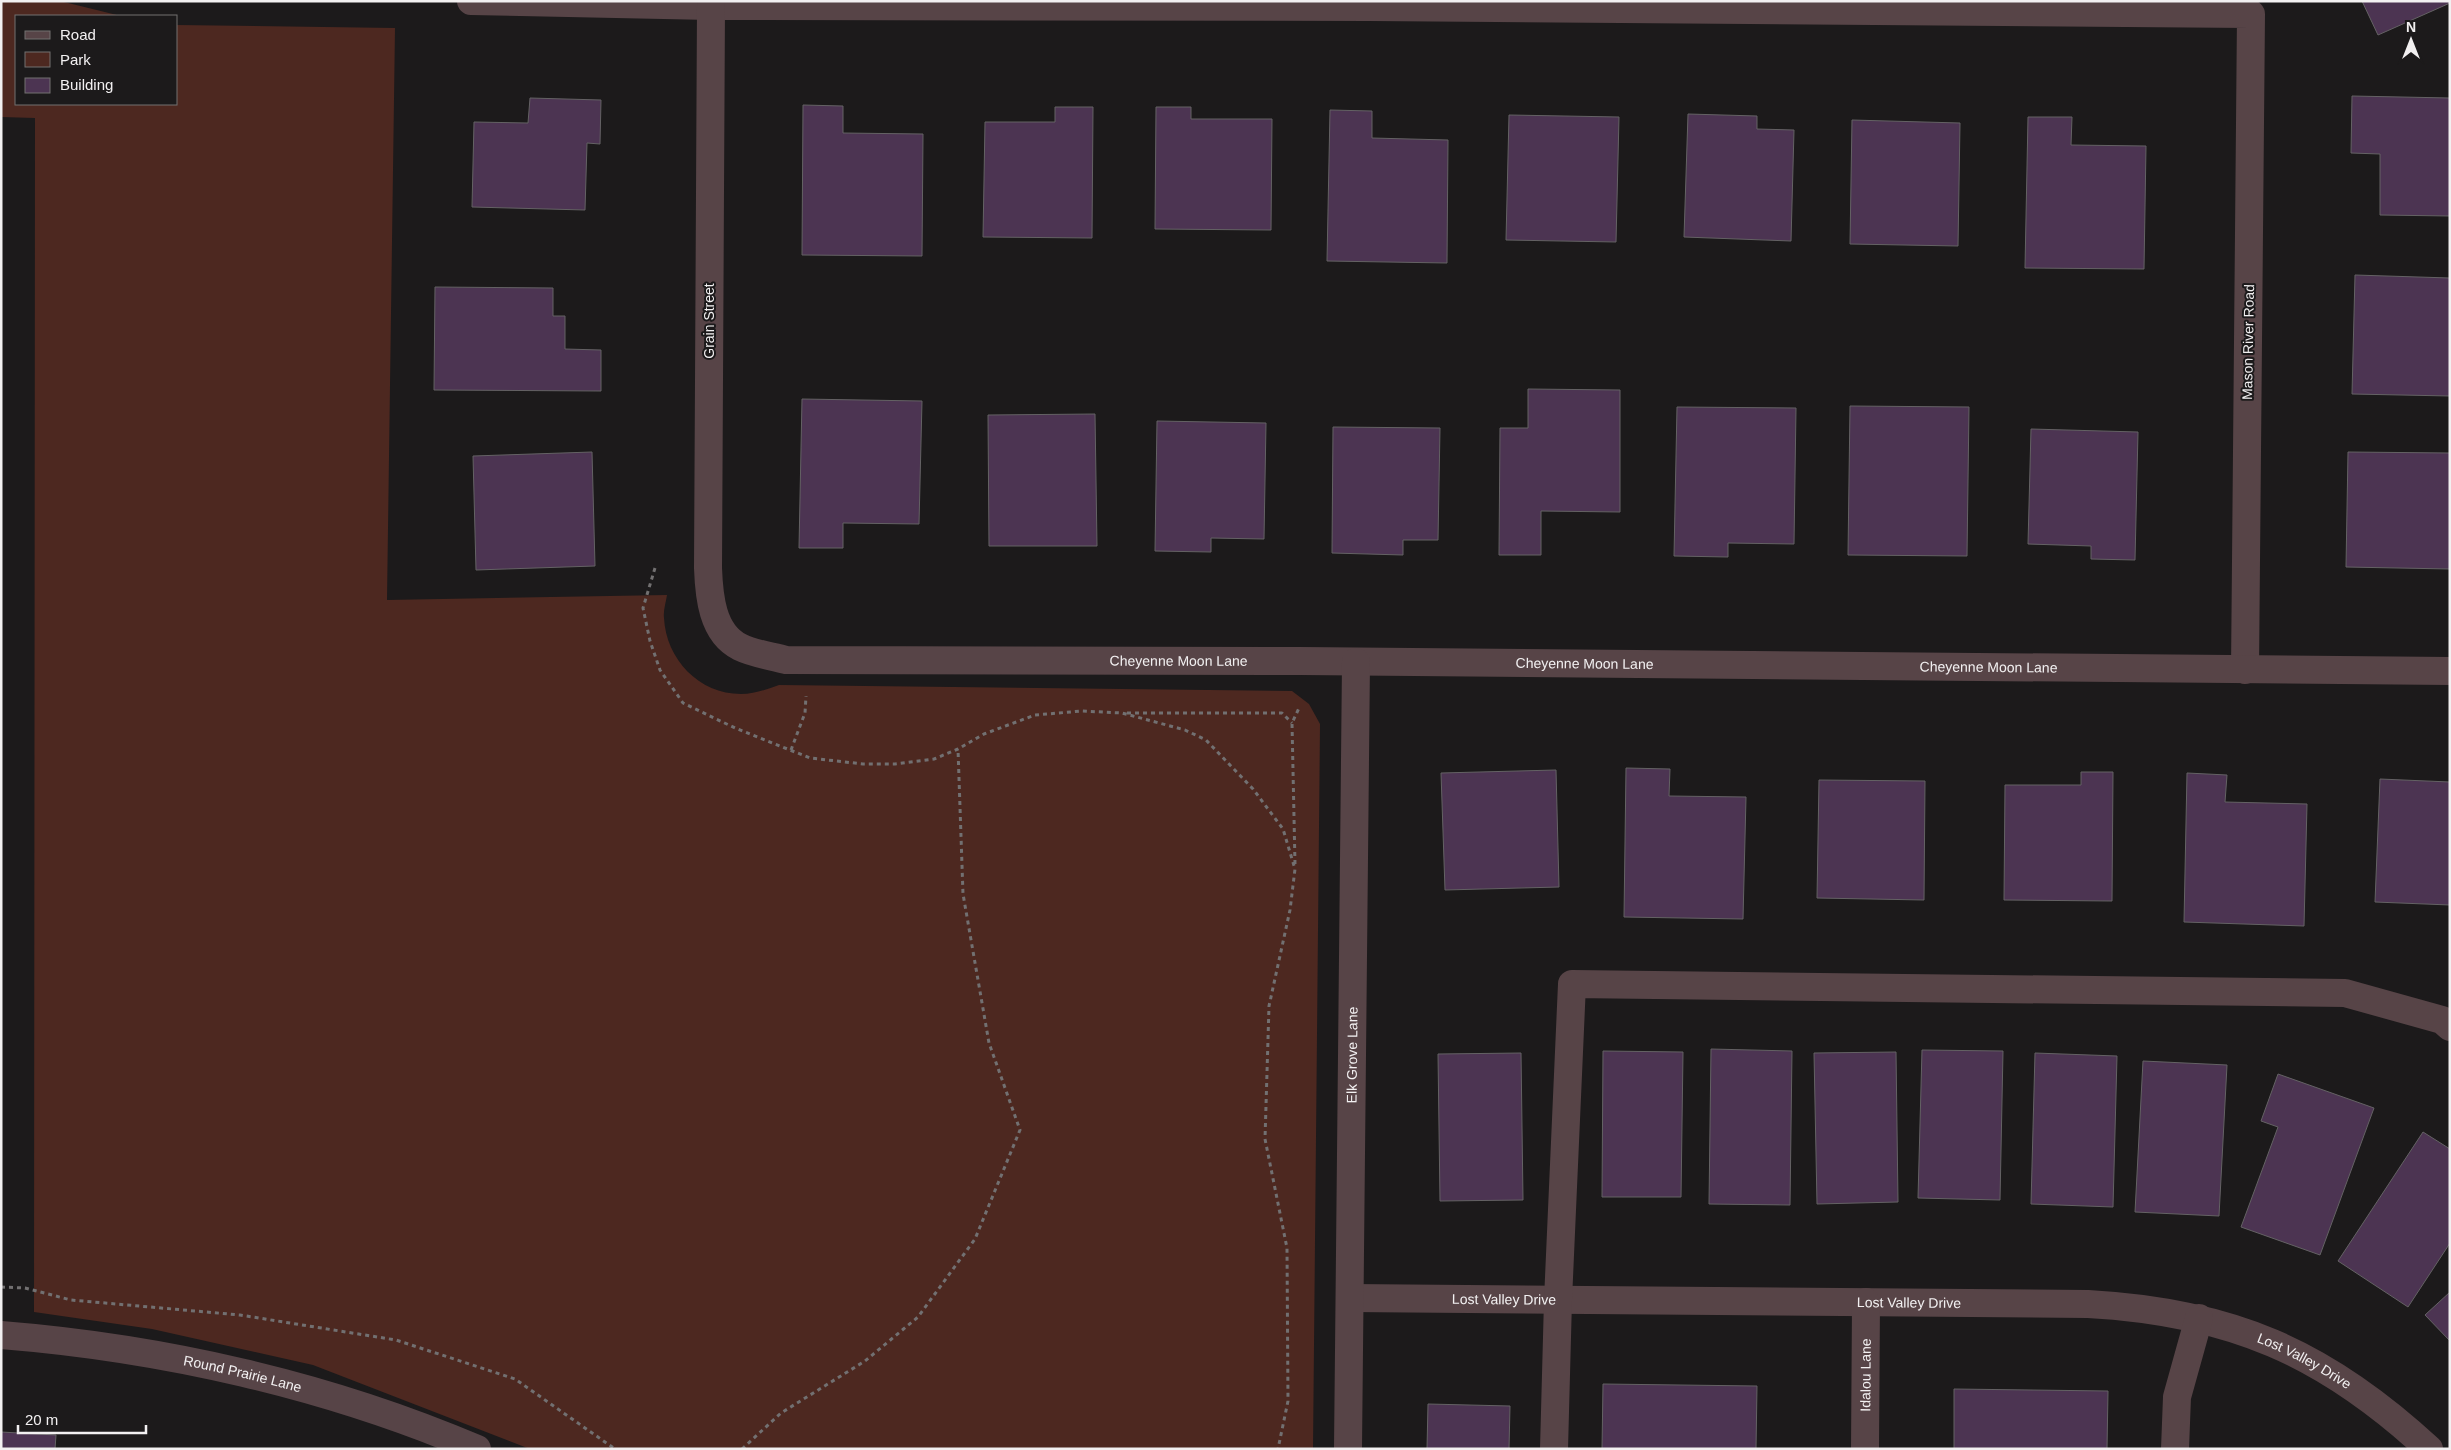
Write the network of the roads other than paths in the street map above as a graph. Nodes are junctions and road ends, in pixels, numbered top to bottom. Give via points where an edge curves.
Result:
1 (471, 1) edge
2 (1542, 5) edge
3 (711, 6) junction
4 (724, 634) joint
5 (1356, 662) junction
6 (2245, 670) junction
7 (2450, 671) edge
8 (2450, 1027) edge
9 (1350, 1298) junction
10 (1558, 1300) junction
11 (1866, 1302) junction
12 (2199, 1318) junction
13 (1, 1335) edge
14 (477, 1449) edge
15 (1348, 1449) edge
16 (1554, 1449) edge
17 (1865, 1449) edge
18 (2175, 1449) edge
19 (2430, 1449) edge

1 - 3 street
2 - 3 street
2 - 6 street, Mason River Road via 2251,14
3 - 4 street, Grain Street via 708,568 709,601
4 - 5 street, Cheyenne Moon Lane via 740,647 786,660
5 - 6 street, Cheyenne Moon Lane
5 - 9 street, Elk Grove Lane
6 - 7 street, Cheyenne Moon Lane
8 - 10 street via 2442,1020 2345,993 1572,984
9 - 10 street, Lost Valley Drive
9 - 15 street, Elk Grove Lane
10 - 11 street, Lost Valley Drive
10 - 16 street
11 - 12 street, Lost Valley Drive via 2088,1304 2162,1310
11 - 17 street, Idalou Lane
12 - 18 street via 2177,1397
12 - 19 street, Lost Valley Drive via 2284,1347 2323,1367 2361,1391
13 - 14 street, Round Prairie Lane via 123,1349 208,1365 376,1411

